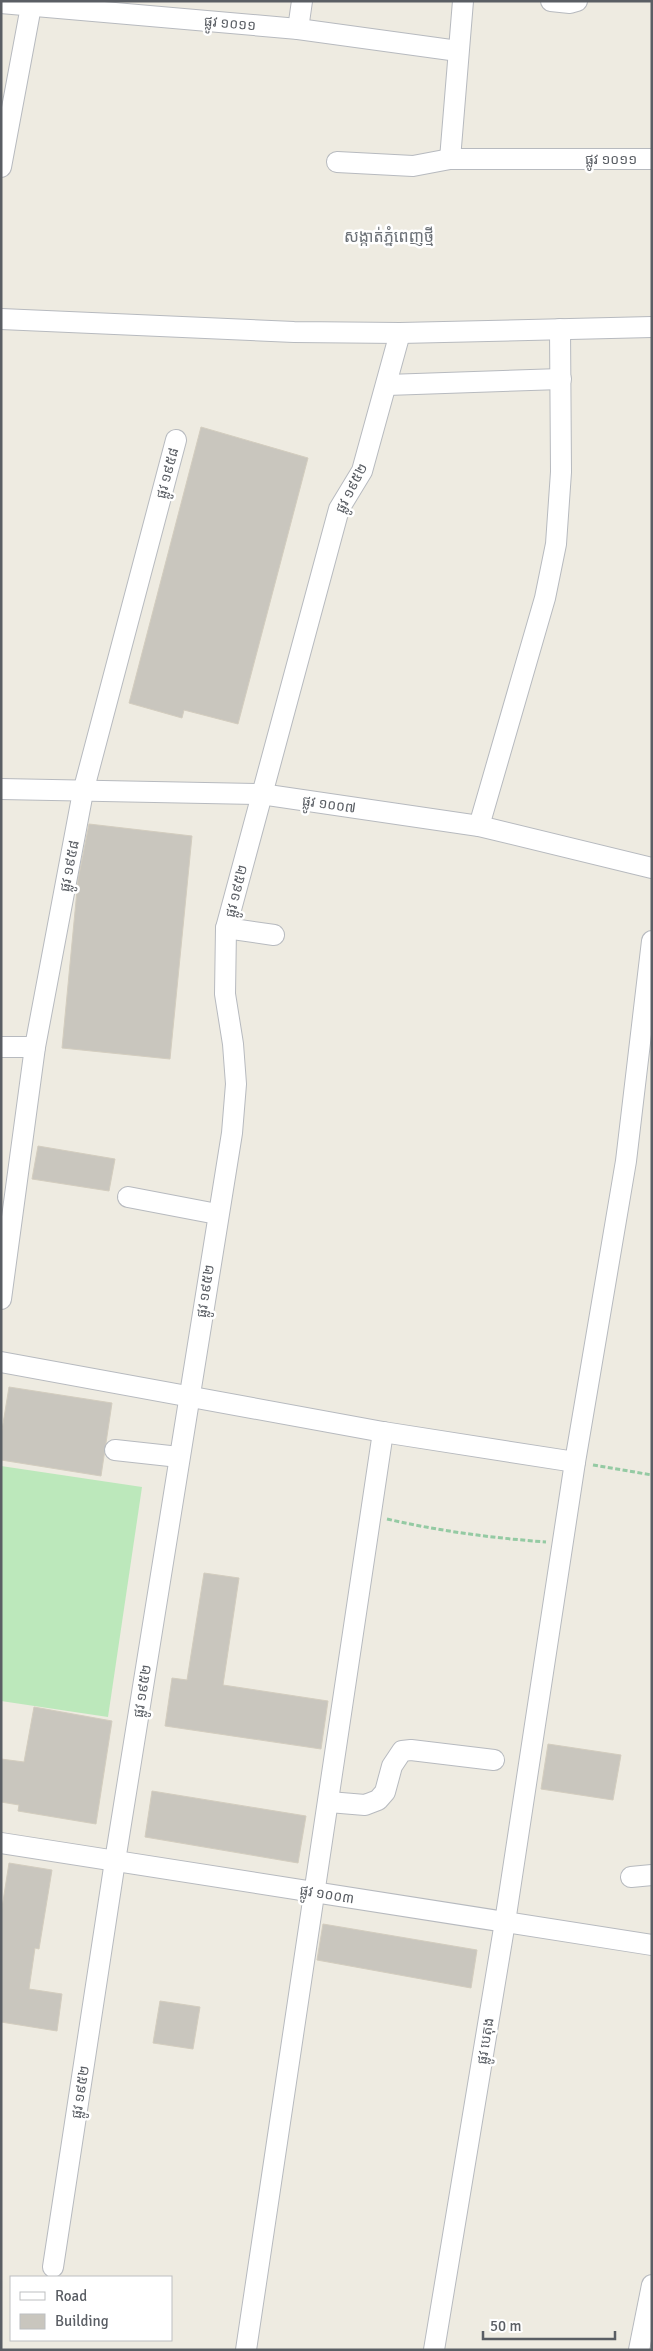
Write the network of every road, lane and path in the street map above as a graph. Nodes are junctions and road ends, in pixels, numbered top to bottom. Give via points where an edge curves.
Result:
1 (302, 1) edge
2 (463, 1) edge
3 (551, 1) edge
4 (577, 1) edge
5 (1, 3) edge
6 (31, 4) edge
7 (298, 29) junction
8 (458, 51) junction
9 (450, 159) junction
10 (652, 159) edge
11 (337, 162) dead end
12 (1, 167) edge
13 (1, 319) edge
14 (652, 327) edge
15 (560, 329) junction
16 (400, 333) junction
17 (561, 379) junction
18 (387, 385) junction
19 (176, 440) dead end
20 (1, 789) edge
21 (82, 792) junction
22 (260, 794) junction
23 (479, 826) junction
24 (652, 868) edge
25 (226, 928) junction
26 (274, 935) dead end
27 (652, 941) edge
28 (1, 1047) edge
29 (35, 1047) junction
30 (128, 1197) dead end
31 (217, 1214) junction
32 (5, 1236) edge
33 (1, 1300) edge
34 (1, 1362) edge
35 (188, 1397) junction
36 (383, 1432) junction
37 (114, 1450) dead end
38 (179, 1457) junction
39 (575, 1462) junction
40 (652, 1475) edge
41 (369, 1515) junction
42 (562, 1543) junction
43 (494, 1760) dead end
44 (329, 1802) junction
45 (1, 1843) edge
46 (115, 1861) junction
47 (652, 1875) edge
48 (631, 1878) dead end
49 (315, 1892) junction
50 (505, 1922) junction
51 (652, 1945) edge
52 (53, 2268) dead end
53 (652, 2285) edge
54 (246, 2350) edge
55 (434, 2350) edge
56 (639, 2350) edge

1 - 7 street
2 - 8 street
3 - 4 street
5 - 6 street, ផ្លូវ ១០១១
6 - 7 street, ផ្លូវ ១០១១
6 - 12 street
7 - 8 street, ផ្លូវ ១០១១
8 - 9 street
9 - 10 street, ផ្លូវ ១០១១
9 - 11 street, ផ្លូវ ១០១១ via 413,166
13 - 16 street via 294,332
14 - 15 street
15 - 16 street
15 - 17 street
16 - 18 street, ផ្លូវ ១៩៥២
17 - 18 street
17 - 23 street via 561,472 556,544 545,598
18 - 22 street, ផ្លូវ ១៩៥២ via 362,471 338,508
19 - 21 street, ផ្លូវ ១៩៥៨
20 - 21 street, ផ្លូវ ១០០៧
21 - 22 street, ផ្លូវ ១០០៧
21 - 29 street, ផ្លូវ ១៩៥៨
22 - 23 street, ផ្លូវ ១០០៧
22 - 25 street, ផ្លូវ ១៩៥២
23 - 24 street, ផ្លូវ ១០០៧
25 - 26 street
25 - 31 street, ផ្លូវ ១៩៥២ via 225,994 236,1084 232,1134
27 - 39 street, ផ្លូវ បេតុង via 626,1161
28 - 29 street
29 - 32 street, ផ្លូវ ១៩៥៨
30 - 31 street
31 - 35 street, ផ្លូវ ១៩៥២
32 - 33 street, ផ្លូវ ១៩៥៨
34 - 35 street
35 - 36 street
35 - 38 street, ផ្លូវ ១៩៥២
36 - 39 street
36 - 41 street
37 - 38 street
38 - 46 street, ផ្លូវ ១៩៥២
39 - 40 path
39 - 42 street, ផ្លូវ បេតុង
41 - 42 path via 430,1529 508,1540
41 - 44 street
42 - 50 street, ផ្លូវ បេតុង
43 - 44 street via 402,1751 392,1766 385,1792 378,1800 365,1805
44 - 49 street
45 - 46 street, ផ្លូវ ១០០៣
46 - 49 street, ផ្លូវ ១០០៣
46 - 52 street, ផ្លូវ ១៩៥២
47 - 48 street
49 - 50 street, ផ្លូវ ១០០៣
49 - 54 street
50 - 51 street, ផ្លូវ ១០០៣
50 - 55 street, ផ្លូវ បេតុង
53 - 56 street

